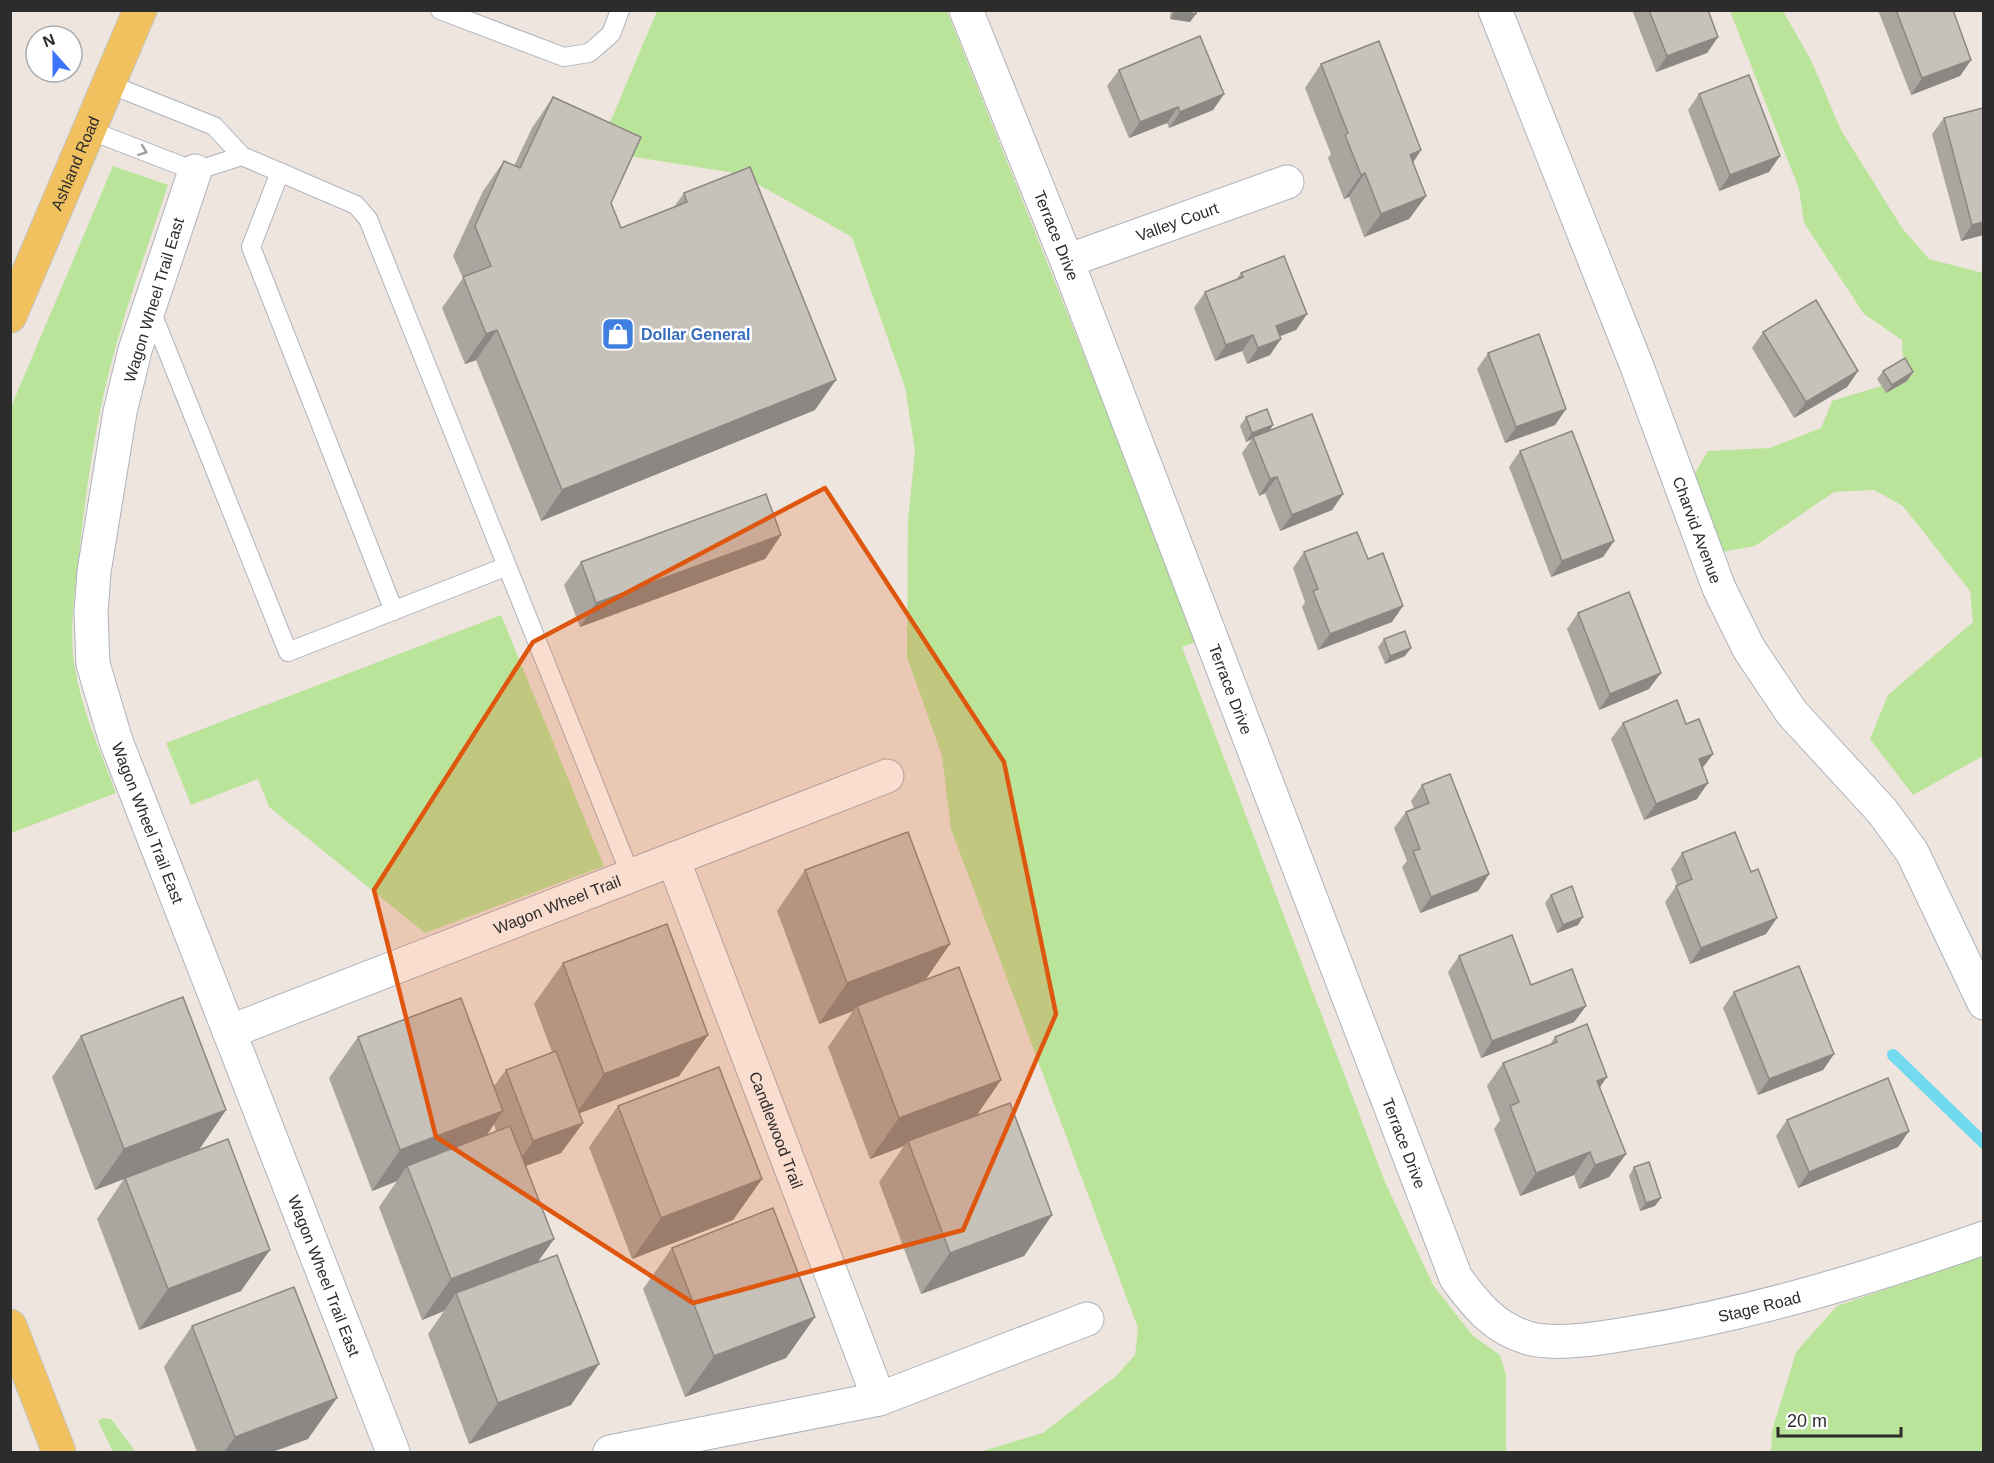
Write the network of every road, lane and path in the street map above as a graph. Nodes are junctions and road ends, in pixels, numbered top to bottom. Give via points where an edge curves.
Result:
1 (140, 10) edge
2 (440, 10) edge
3 (620, 10) edge
4 (966, 10) edge
5 (1495, 10) edge
6 (109, 84) junction
7 (89, 130) junction
8 (242, 156) junction
9 (195, 171) junction
10 (280, 172) junction
11 (1287, 182) dead end
12 (1067, 261) junction
13 (149, 305) junction
14 (10, 316) edge
15 (506, 567) junction
16 (394, 611) junction
17 (887, 776) dead end
18 (673, 859) junction
19 (631, 876) junction
20 (1983, 1003) edge
21 (229, 1032) junction
22 (1983, 1238) edge
23 (1087, 1318) dead end
24 (10, 1326) edge
25 (1530, 1339) joint
26 (879, 1399) junction
27 (59, 1452) edge
28 (393, 1452) edge
29 (610, 1452) edge

1 - 6 main road, Ashland Road
2 - 3 lane via 564,57 589,53 611,34
4 - 12 street, Terrace Drive
5 - 20 street, Charvid Avenue via 1734,622 1792,713 1882,811 1912,852
6 - 7 main road, Ashland Road
6 - 8 lane via 214,126
7 -> 9 lane
7 - 14 main road, Ashland Road
8 - 9 lane
8 - 10 lane
9 - 13 street, Wagon Wheel Trail East
10 - 15 lane via 356,205 368,219
10 - 16 lane via 251,247
11 - 12 street, Valley Court
12 - 25 street, Terrace Drive via 1456,1278 1481,1311 1502,1328
13 - 16 lane via 288,652
13 - 21 street, Wagon Wheel Trail East via 120,412 94,572 93,664 116,741
15 - 16 lane
15 - 19 lane
17 - 18 street, Wagon Wheel Trail
18 - 19 street, Wagon Wheel Trail
18 - 26 street, Candlewood Trail
19 - 21 street, Wagon Wheel Trail
21 - 28 street, Wagon Wheel Trail East
22 - 25 street, Stage Road via 1743,1312 1588,1340
23 - 26 street
24 - 27 main road
26 - 29 street

